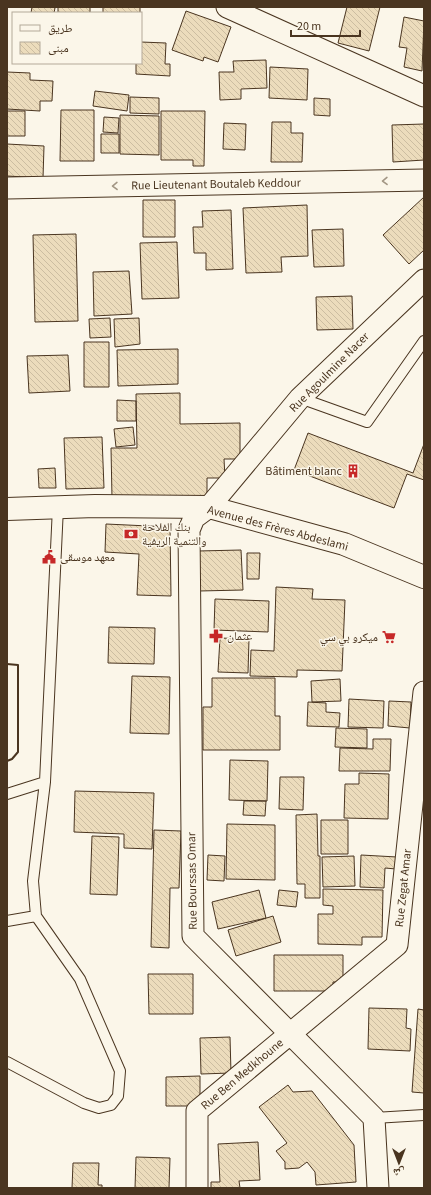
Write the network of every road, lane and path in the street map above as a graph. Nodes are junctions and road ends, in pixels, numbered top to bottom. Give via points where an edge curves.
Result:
1 (227, 7) edge
2 (424, 96) edge
3 (424, 180) edge
4 (7, 188) edge
5 (424, 280) edge
6 (424, 341) edge
7 (300, 398) junction
8 (58, 507) junction
9 (209, 507) junction
10 (7, 509) edge
11 (424, 578) edge
12 (424, 692) edge
13 (45, 782) junction
14 (7, 794) edge
15 (36, 916) junction
16 (7, 921) edge
17 (289, 1033) junction
18 (7, 1062) edge
19 (424, 1115) edge
20 (374, 1118) junction
21 (197, 1188) edge
22 (378, 1188) edge

1 - 2 street
3 -> 4 street, Rue Lieutenant Boutaleb Keddour
5 - 7 street, Rue Agoulmine Nacer
6 - 7 lane via 367,422
7 - 9 street, Rue Agoulmine Nacer
8 - 9 main road, Avenue des Frères Abdeslami
8 - 10 main road, Avenue des Frères Abdeslami
8 - 13 lane
9 - 11 main road, Avenue des Frères Abdeslami via 344,544
9 - 17 street, Rue Bourssas Omar via 194,518 189,530 192,936
12 - 17 street, Rue Zegat Amar via 397,945
13 - 14 lane
13 - 15 lane via 33,881
15 - 16 lane
15 - 18 lane via 80,979 120,1072 118,1096 111,1105 99,1108 84,1104
17 - 20 street, Rue Bourssas Omar
17 - 21 street, Rue Ben Medkhoune via 197,1111
19 - 20 lane
20 - 22 street

